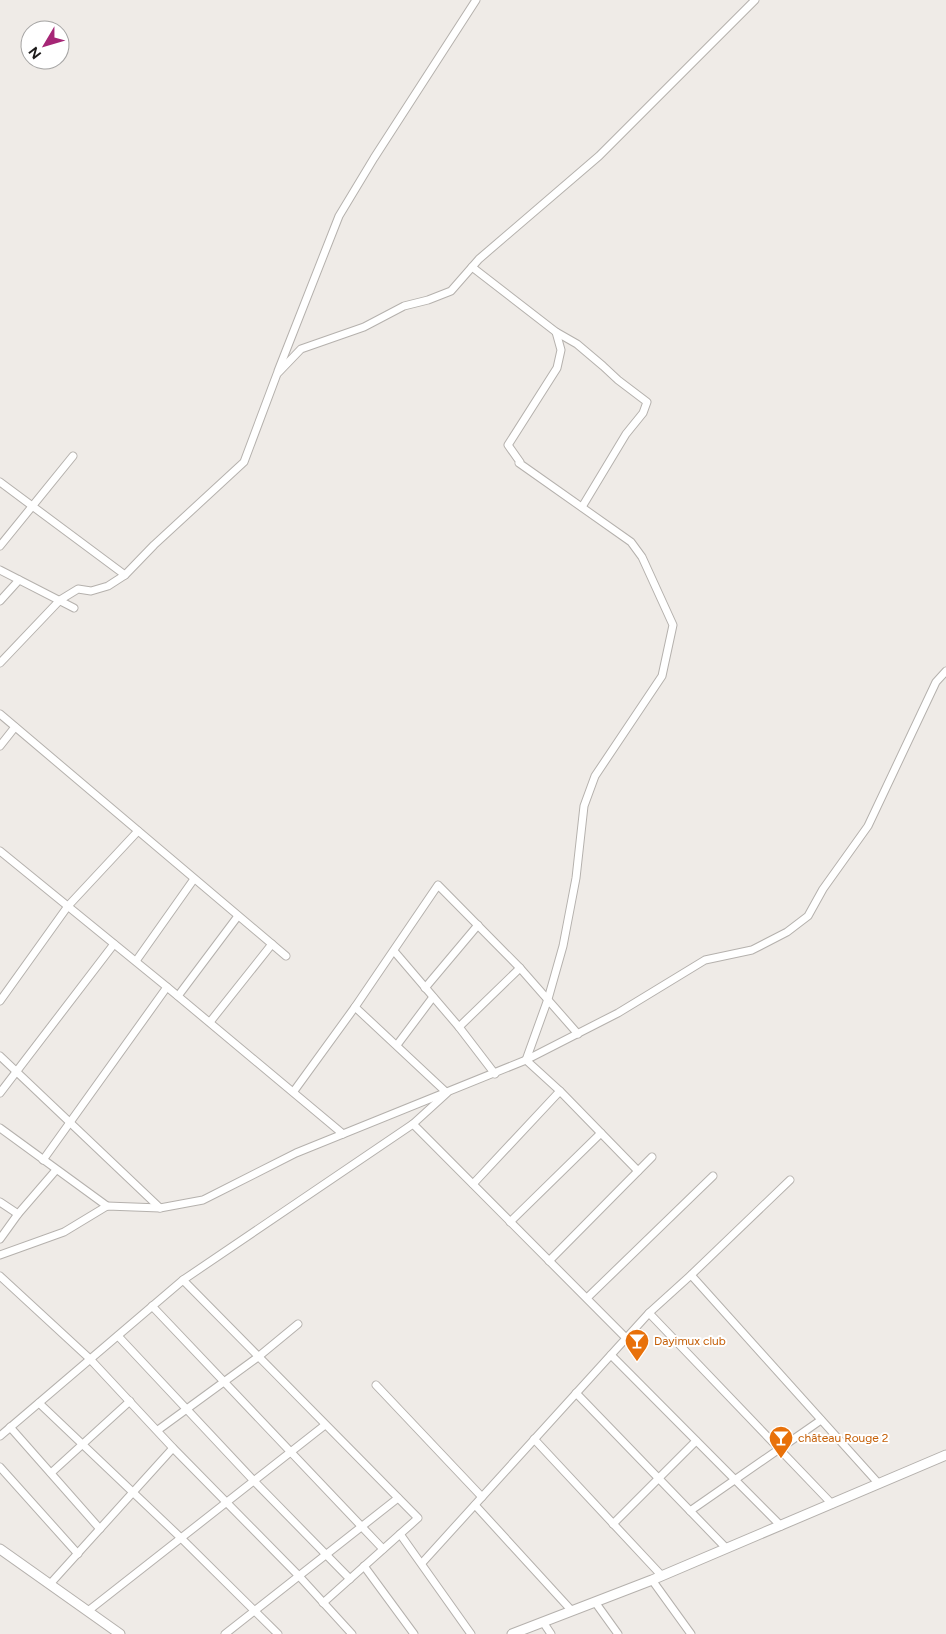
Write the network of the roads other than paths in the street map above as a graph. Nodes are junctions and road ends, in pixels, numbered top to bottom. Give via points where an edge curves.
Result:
1 (476, 0) edge
2 (755, 0) edge
3 (472, 267) junction
4 (556, 332) junction
5 (276, 374) junction
6 (73, 456) dead end
7 (0, 482) edge
8 (32, 506) junction
9 (582, 507) junction
10 (0, 546) edge
11 (0, 570) edge
12 (125, 575) junction
13 (20, 580) junction
14 (60, 600) junction
15 (0, 602) edge
16 (74, 608) dead end
17 (0, 663) edge
18 (946, 671) edge
19 (0, 714) edge
20 (15, 727) junction
21 (0, 746) edge
22 (138, 831) junction
23 (0, 851) edge
24 (194, 879) junction
25 (68, 906) junction
26 (238, 916) junction
27 (478, 925) junction
28 (114, 944) junction
29 (272, 944) junction
30 (394, 951) junction
31 (286, 956) dead end
32 (136, 961) junction
33 (520, 968) junction
34 (167, 987) junction
35 (425, 988) junction
36 (178, 996) junction
37 (433, 997) junction
38 (1, 999) edge
39 (548, 999) junction
40 (356, 1007) junction
41 (210, 1022) junction
42 (459, 1027) junction
43 (578, 1034) junction
44 (398, 1045) junction
45 (0, 1056) edge
46 (526, 1060) junction
47 (16, 1071) junction
48 (495, 1074) junction
49 (294, 1091) junction
50 (560, 1091) junction
51 (0, 1093) edge
52 (447, 1093) junction
53 (70, 1122) junction
54 (413, 1124) junction
55 (0, 1128) edge
56 (600, 1133) junction
57 (343, 1134) junction
58 (652, 1157) dead end
59 (43, 1160) junction
60 (56, 1170) junction
61 (638, 1171) junction
62 (713, 1176) dead end
63 (790, 1180) dead end
64 (473, 1184) junction
65 (0, 1202) edge
66 (107, 1206) junction
67 (160, 1208) junction
68 (18, 1214) junction
69 (510, 1222) junction
70 (0, 1239) edge
71 (0, 1255) edge
72 (549, 1261) junction
73 (0, 1276) edge
74 (690, 1276) junction
75 (183, 1280) junction
76 (587, 1298) junction
77 (152, 1306) junction
78 (649, 1313) junction
79 (298, 1324) dead end
80 (118, 1336) junction
81 (626, 1338) junction
82 (611, 1355) junction
83 (258, 1357) junction
84 (90, 1359) junction
85 (224, 1382) junction
86 (376, 1384) dead end
87 (576, 1393) junction
88 (130, 1401) junction
89 (39, 1403) junction
90 (187, 1409) junction
91 (821, 1420) junction
92 (325, 1425) junction
93 (10, 1427) junction
94 (158, 1430) junction
95 (0, 1436) edge
96 (534, 1439) junction
97 (696, 1441) junction
98 (82, 1445) junction
99 (173, 1448) junction
100 (779, 1449) junction
101 (290, 1452) junction
102 (946, 1455) edge
103 (0, 1467) edge
104 (50, 1473) junction
105 (659, 1478) junction
106 (735, 1480) junction
107 (254, 1481) junction
108 (879, 1484) junction
109 (132, 1493) junction
110 (482, 1497) junction
111 (398, 1498) junction
112 (227, 1502) junction
113 (832, 1504) junction
114 (475, 1505) junction
115 (690, 1511) junction
116 (613, 1524) junction
117 (781, 1526) junction
118 (362, 1527) junction
119 (100, 1529) junction
120 (400, 1534) junction
121 (181, 1538) junction
122 (726, 1548) junction
123 (0, 1549) edge
124 (383, 1549) junction
125 (78, 1554) junction
126 (326, 1555) junction
127 (422, 1564) junction
128 (364, 1566) junction
129 (298, 1576) junction
130 (662, 1576) junction
131 (350, 1579) junction
132 (652, 1580) junction
133 (50, 1584) junction
134 (595, 1602) junction
135 (323, 1603) junction
136 (254, 1611) junction
137 (572, 1611) junction
138 (88, 1612) junction
139 (543, 1622) junction
140 (120, 1634) edge
141 (225, 1634) edge
142 (278, 1634) edge
143 (352, 1634) edge
144 (414, 1634) edge
145 (472, 1634) edge
146 (512, 1634) edge
147 (551, 1634) edge
148 (618, 1634) edge
149 (691, 1634) edge

1 - 5 street via 339,216
2 - 3 street via 599,156
3 - 4 street
3 - 5 street via 452,291 404,306 364,327 301,349
4 - 9 street via 562,350 557,368 508,445 519,463
4 - 9 street via 577,344 647,402
5 - 12 street via 244,462
6 - 8 street
7 - 8 street
8 - 10 street
8 - 12 street
9 - 39 street via 631,542 642,557 673,625 662,676 595,776 584,806 576,878 563,946
11 - 13 street
12 - 14 street via 108,586 91,591 78,589
13 - 14 street
13 - 15 street
14 - 16 street
14 - 17 street
18 - 43 street via 936,682 868,826 808,916 787,932 752,950 705,960 618,1014
19 - 20 street
20 - 21 street
20 - 22 street
22 - 24 street
22 - 25 street
23 - 25 street
24 - 26 street
24 - 32 street
25 - 28 street
25 - 38 street
26 - 29 street
26 - 36 street
27 - 30 street via 438,885
27 - 33 street
27 - 35 street
28 - 32 street
28 - 47 street
29 - 31 street
29 - 41 street
30 - 35 street
30 - 40 street
32 - 34 street
33 - 39 street
33 - 42 street
34 - 36 street
34 - 53 street
35 - 37 street
36 - 41 street
37 - 42 street
37 - 44 street
39 - 43 street
39 - 46 street
40 - 44 street
40 - 49 street
41 - 49 street
42 - 48 street
43 - 46 street
44 - 52 street
45 - 47 street
46 - 48 street
46 - 50 street
47 - 51 street
47 - 53 street
48 - 52 street
49 - 57 street
50 - 56 street
50 - 64 street
52 - 54 street
52 - 57 street
53 - 59 street
53 - 67 street
54 - 64 street
54 - 75 street
55 - 59 street
56 - 61 street
56 - 69 street
57 - 67 street via 296,1153 203,1200
58 - 61 street
59 - 60 street
60 - 66 street
60 - 68 street
61 - 72 street
62 - 76 street
63 - 74 street
64 - 69 street
65 - 68 street
66 - 67 street
66 - 71 street via 64,1232
68 - 70 street
69 - 72 street
72 - 76 street
73 - 84 street
74 - 78 street
74 - 91 street
75 - 77 street
75 - 83 street
76 - 81 street
77 - 80 street
77 - 85 street
78 - 81 street
78 - 100 street
79 - 83 street
80 - 84 street
80 - 90 street
81 - 82 street
82 - 87 street
82 - 97 street
83 - 85 street
83 - 92 street
84 - 88 street
84 - 89 street
85 - 90 street
85 - 101 street
86 - 110 street
87 - 96 street
87 - 105 street
88 - 94 street
88 - 98 street
89 - 93 street
89 - 98 street
90 - 94 street
90 - 107 street
91 - 100 street
91 - 108 street
92 - 101 street
92 - 111 street
93 - 95 street
93 - 104 street
94 - 99 street
96 - 110 street
96 - 116 street
97 - 105 street
97 - 106 street
98 - 104 street
98 - 109 street
99 - 109 street
99 - 112 street
100 - 106 street
100 - 113 street
101 - 107 street
101 - 118 street
102 - 108 street
103 - 125 street
104 - 119 street
105 - 115 street
105 - 116 street
106 - 115 street
106 - 117 street
107 - 112 street
107 - 126 street
108 - 113 street
109 - 119 street
109 - 121 street
110 - 114 street
111 - 118 street
111 - 120 street via 418,1518
112 - 121 street
112 - 129 street
113 - 117 street
114 - 127 street
114 - 137 street
115 - 122 street
116 - 130 street
117 - 122 street
118 - 124 street
118 - 126 street
119 - 125 street
120 - 124 street
120 - 127 street
121 - 136 street
121 - 138 street
122 - 130 street
123 - 133 street
124 - 128 street
125 - 133 street
126 - 129 street
126 - 131 street
127 - 145 street
128 - 131 street
128 - 144 street
129 - 135 street
129 - 136 street
130 - 132 street
131 - 135 street
132 - 134 street
132 - 149 street
133 - 138 street
134 - 137 street
134 - 148 street
135 - 143 street
136 - 141 street
136 - 142 street
137 - 139 street
138 - 140 street
139 - 146 street
139 - 147 street

